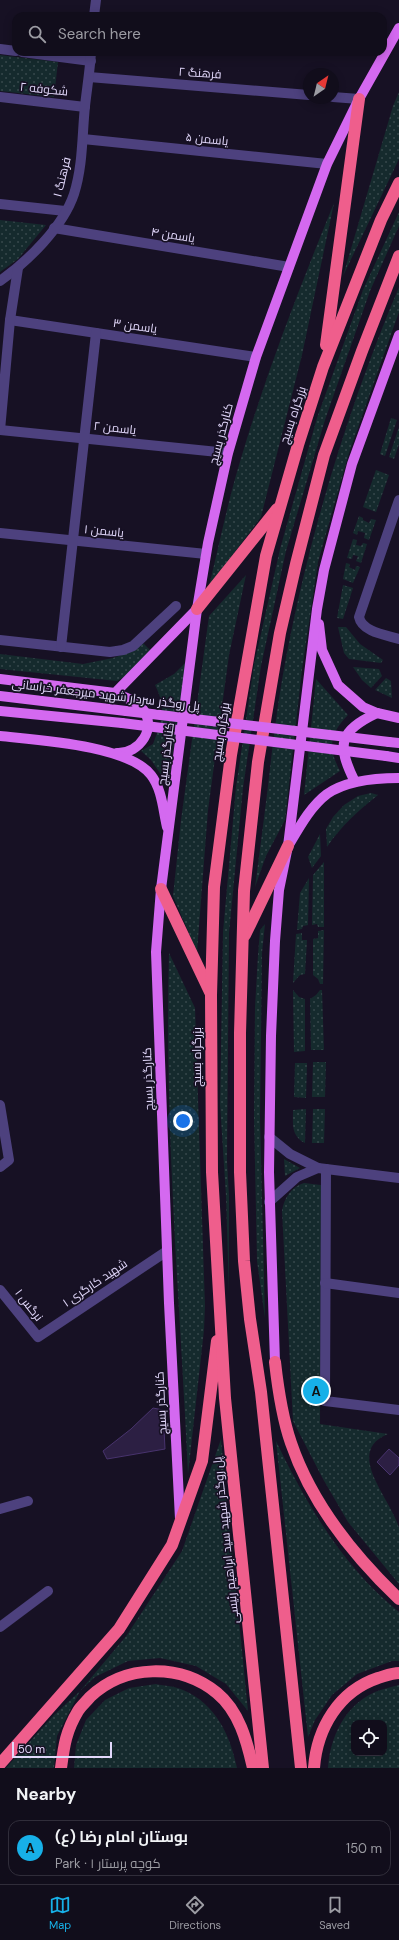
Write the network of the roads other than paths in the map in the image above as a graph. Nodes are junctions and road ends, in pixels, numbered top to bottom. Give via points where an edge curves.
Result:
1 (96, 0) edge
2 (94, 12) edge
3 (399, 28) edge
4 (0, 49) edge
5 (387, 49) edge
6 (12, 50) edge
7 (77, 56) edge
8 (383, 56) edge
9 (91, 57) edge
10 (89, 78) junction
11 (303, 95) edge
12 (339, 96) edge
13 (0, 97) edge
14 (359, 98) junction
15 (85, 107) junction
16 (83, 139) junction
17 (327, 164) junction
18 (399, 183) edge
19 (0, 204) edge
20 (65, 211) junction
21 (54, 228) junction
22 (399, 256) edge
23 (289, 267) junction
24 (18, 268) junction
25 (0, 281) edge
26 (10, 320) junction
27 (96, 333) junction
28 (399, 335) edge
29 (256, 356) junction
30 (323, 367) junction
31 (0, 430) edge
32 (85, 438) junction
33 (228, 452) junction
34 (399, 500) edge
35 (281, 504) junction
36 (396, 520) edge
37 (0, 533) edge
38 (72, 540) junction
39 (206, 554) junction
40 (176, 606) dead end
41 (198, 609) junction
42 (317, 609) junction
43 (399, 639) edge
44 (0, 640) edge
45 (61, 647) junction
46 (0, 679) edge
47 (115, 693) junction
48 (0, 696) edge
49 (0, 711) edge
50 (377, 713) junction
51 (399, 718) edge
52 (0, 736) edge
53 (394, 743) edge
54 (113, 753) junction
55 (399, 758) edge
56 (399, 778) edge
57 (355, 782) junction
58 (168, 833) junction
59 (288, 846) junction
60 (161, 889) junction
61 (243, 940) junction
62 (211, 995) junction
63 (0, 1105) edge
64 (269, 1137) junction
65 (0, 1167) edge
66 (322, 1168) junction
67 (399, 1178) edge
68 (269, 1202) junction
69 (167, 1251) junction
70 (325, 1283) junction
71 (0, 1290) edge
72 (399, 1293) edge
73 (220, 1310) junction
74 (38, 1337) joint
75 (275, 1362) joint
76 (399, 1410) edge
77 (28, 1501) dead end
78 (0, 1509) edge
79 (180, 1521) junction
80 (48, 1591) dead end
81 (399, 1599) edge
82 (0, 1628) edge
83 (399, 1673) edge
84 (0, 1764) edge
85 (61, 1768) edge
86 (253, 1768) edge
87 (263, 1768) edge
88 (301, 1768) edge
89 (314, 1768) edge

1 - 2 street
3 - 5 main road, کنارگذر بسیج
4 - 6 street
7 - 9 street
8 - 14 main road, کنارگذر بسیج
9 - 10 street, فرهنگ ۱
10 - 11 street, فرهنگ ۲
10 - 15 street, فرهنگ ۱
12 - 14 street
13 - 15 street, شکوفه ۲
14 - 17 main road, کنارگذر بسیج
14 - 30 highway
15 - 16 street, فرهنگ ۱
16 - 17 street, یاسمن ۵
16 - 20 street, فرهنگ ۱ via 74,195
17 - 23 main road, کنارگذر بسیج
18 - 30 highway, بزرگراه بسیج via 381,220
19 - 20 street
20 - 21 street, فرهنگ ۱
21 - 23 street, یاسمن ۴
21 - 24 street, فرهنگ ۱
22 - 61 highway via 324,455 282,626 258,762 244,891
23 - 29 main road, کنارگذر بسیج
24 - 25 street, فرهنگ ۱
24 - 26 street
26 - 27 street, یاسمن ۳
26 - 31 street
27 - 29 street, یاسمن ۳
27 - 32 street
28 - 42 main road via 352,464 324,570
29 - 33 main road, کنارگذر بسیج
30 - 35 highway, بزرگراه بسیج
31 - 32 street, یاسمن ۲
32 - 33 street, یاسمن ۲
32 - 38 street
33 - 39 main road, کنارگذر بسیج
34 - 36 street
35 - 41 highway
35 - 62 highway, بزرگراه بسیج via 266,556 231,755 214,886
36 - 43 street via 359,617 360,623 365,627
37 - 38 street, یاسمن ۱
38 - 39 street, یاسمن ۱
38 - 45 street
39 - 41 main road, کنارگذر بسیج
40 - 45 street via 133,646 123,650 110,652
41 - 47 main road
41 - 58 main road, کنارگذر بسیج
42 - 50 main road via 322,650 338,685 362,707
42 - 59 main road
44 - 45 street
46 - 47 main road
47 - 54 main road via 136,702 143,709 148,727 143,741 132,751
48 - 53 main road, پل روگذر سردار شهید میرجعفر خراسانی, bridge
49 - 55 main road, bridge via 122,723
50 - 51 main road
50 - 57 main road via 358,722 345,736 342,751
52 - 54 main road
54 - 58 main road via 134,761 151,774 158,788
56 - 57 main road
57 - 59 main road via 328,794 309,813
58 - 60 main road, کنارگذر بسیج
59 - 61 highway
59 - 64 main road via 279,890 275,941
60 - 62 highway
60 - 69 main road, کنارگذر بسیج via 156,952
61 - 88 highway via 240,1172 244,1261 261,1392
62 - 73 highway, بزرگراه بسیج via 212,1172
63 - 65 street via 9,1160
64 - 66 street via 290,1154
64 - 68 main road
66 - 67 street
66 - 68 street via 297,1177
66 - 70 street
68 - 75 main road
69 - 74 street, شهید کارگری ۱
69 - 79 main road, کنارگذر بسیج
70 - 72 street
70 - 76 street via 325,1401
71 - 74 street, نرگس ۱
73 - 79 highway via 202,1461
73 - 87 highway, پل روگذر شهید سید ابراهیم رئیسی via 225,1398
75 - 81 highway via 290,1442 307,1481 330,1518 365,1563
77 - 78 street
79 - 84 highway via 172,1545 119,1629
80 - 82 street
83 - 89 highway via 365,1682 340,1701 323,1727
85 - 86 highway via 65,1737 79,1709 101,1687 129,1674 160,1670 191,1677 217,1693 237,1718

